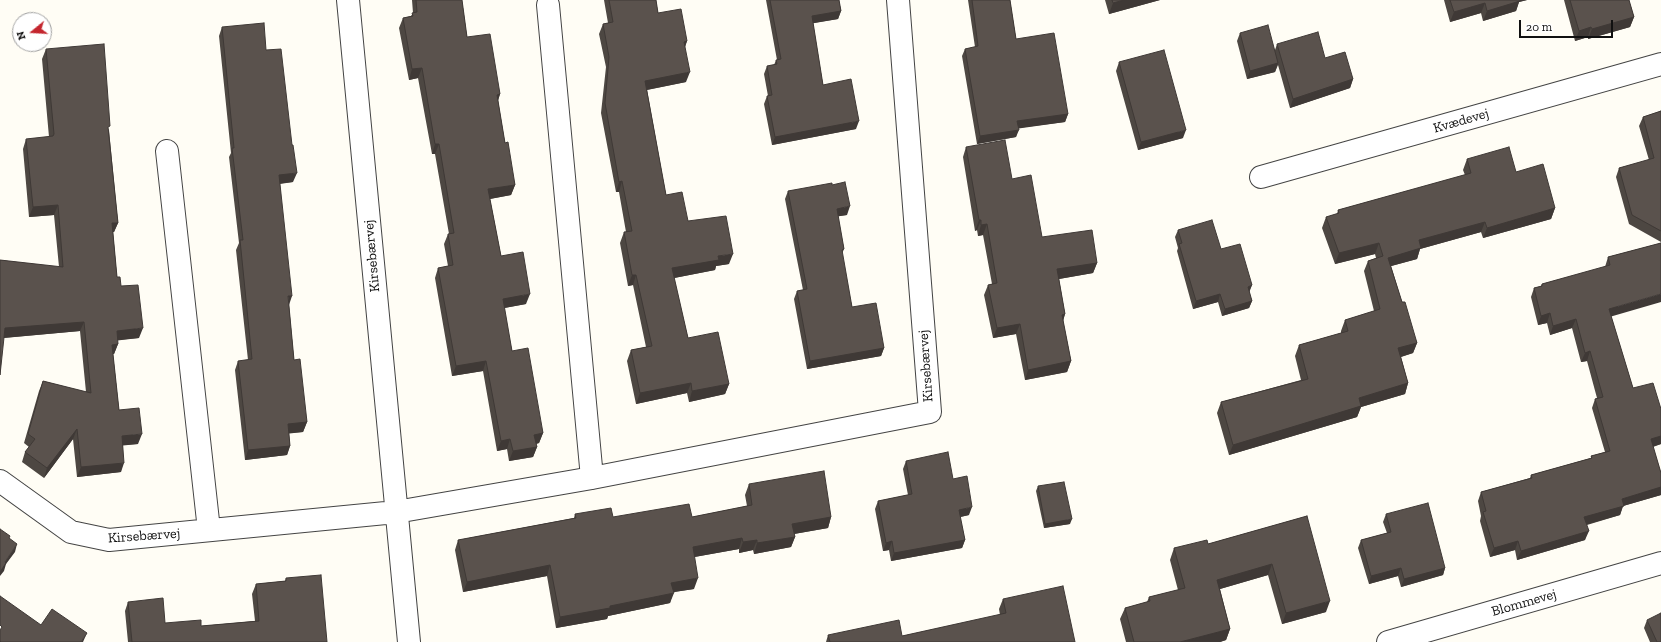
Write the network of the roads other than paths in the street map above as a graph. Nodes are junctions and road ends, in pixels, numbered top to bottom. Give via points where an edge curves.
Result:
1 (348, 0) edge
2 (898, 0) edge
3 (548, 5) dead end
4 (1661, 64) edge
5 (167, 151) dead end
6 (1260, 177) dead end
7 (592, 478) junction
8 (0, 481) edge
9 (396, 512) junction
10 (209, 530) junction
11 (1661, 563) edge
12 (1420, 638) edge
13 (409, 642) edge
14 (1388, 642) edge

1 - 9 street, Kirsebærvej
2 - 7 street, Kirsebærvej via 930,412
3 - 7 street
4 - 6 street, Kvædevej
5 - 10 street
7 - 9 street, Kirsebærvej
8 - 10 street, Kirsebærvej via 71,532 110,540
9 - 10 street, Kirsebærvej
9 - 13 street, Kirsebærvej
11 - 12 street, Blommevej
12 - 14 street, Blommevej

